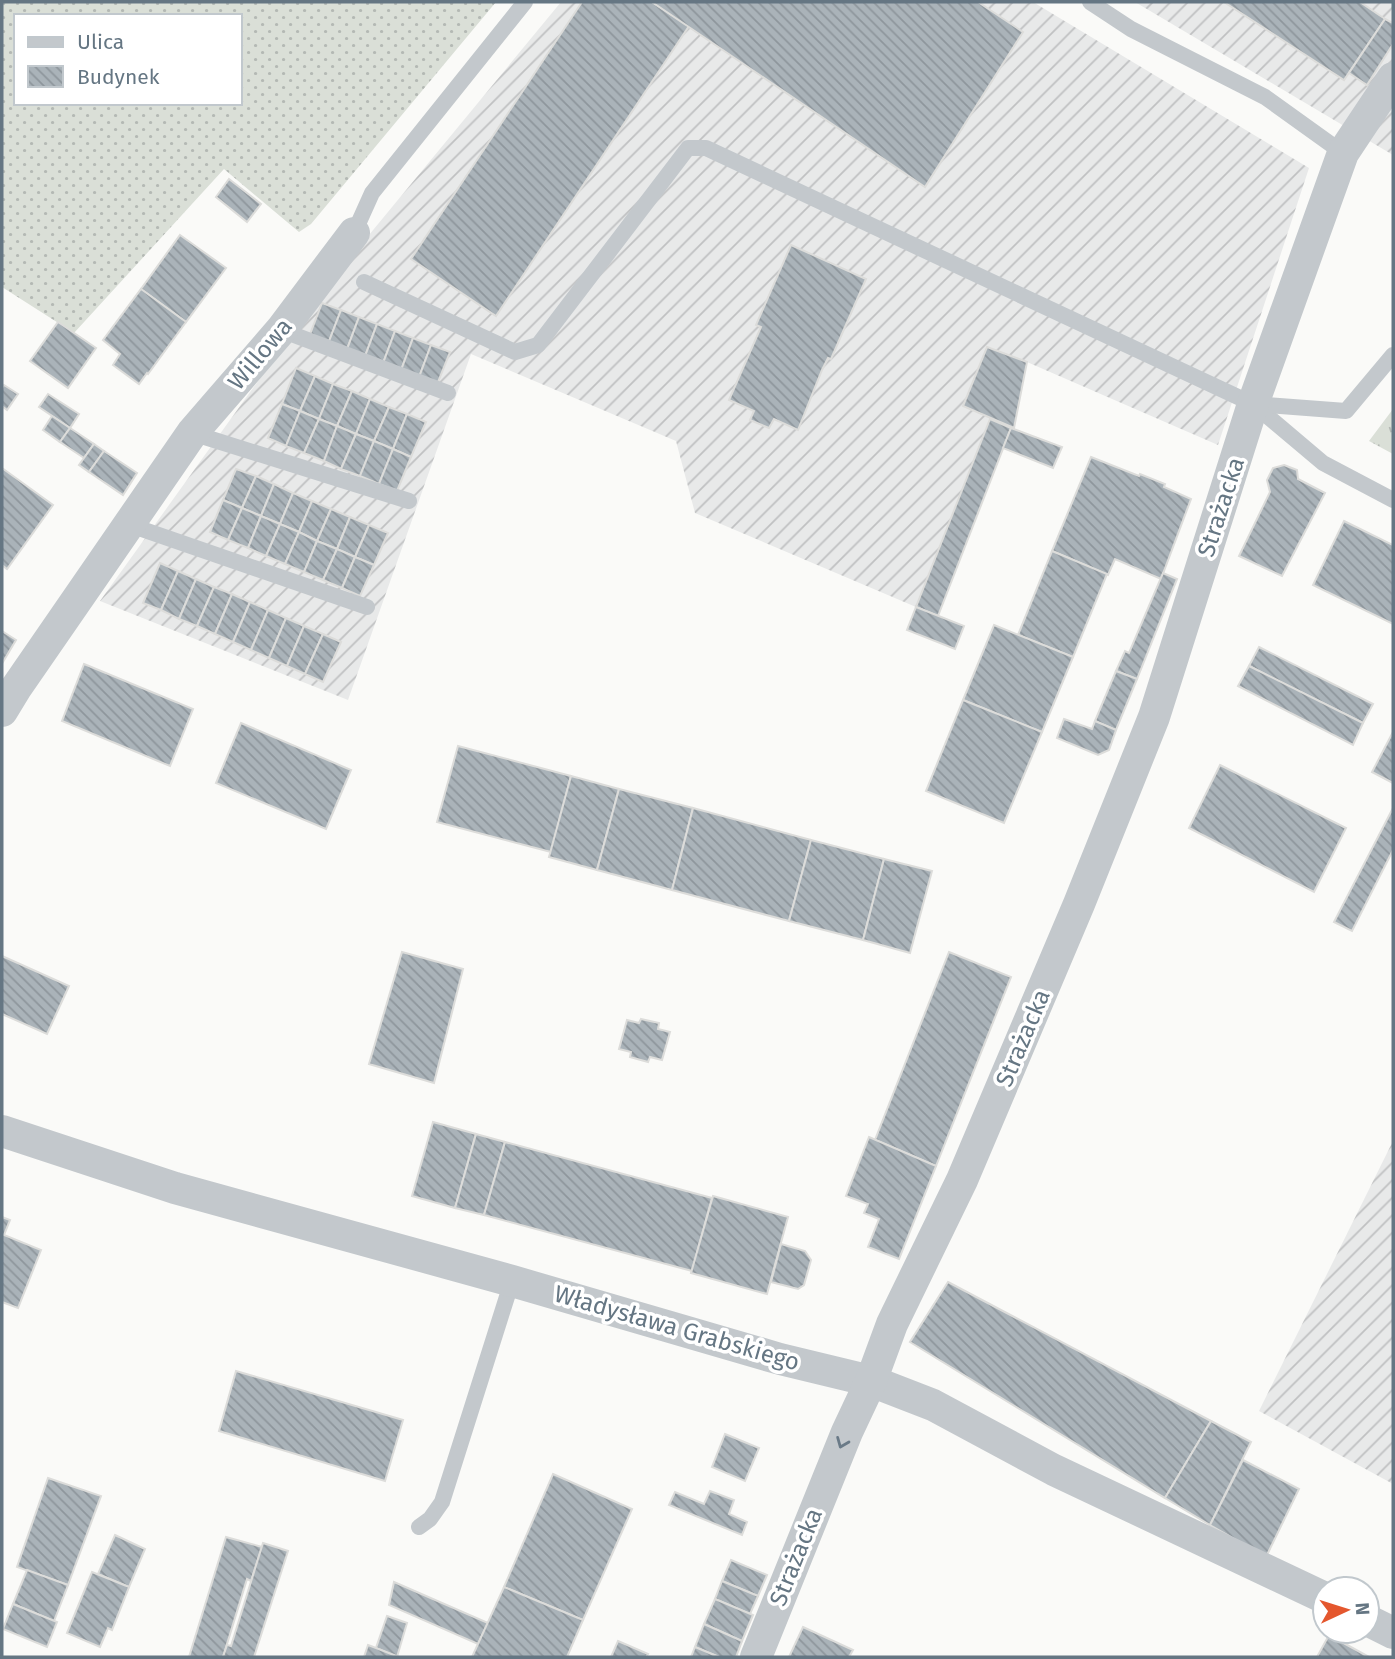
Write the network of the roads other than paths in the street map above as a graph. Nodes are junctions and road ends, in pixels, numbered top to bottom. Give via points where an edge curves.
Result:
1 (525, 2) edge
2 (1090, 2) edge
3 (1393, 79) edge
4 (1343, 153) junction
5 (354, 233) joint
6 (364, 282) dead end
7 (281, 330) junction
8 (1393, 355) edge
9 (448, 393) dead end
10 (1253, 404) junction
11 (192, 433) junction
12 (1393, 500) edge
13 (409, 501) dead end
14 (130, 524) junction
15 (367, 607) dead end
16 (2, 711) edge
17 (2, 1131) edge
18 (512, 1281) junction
19 (871, 1381) junction
20 (419, 1527) dead end
21 (1311, 1591) edge
22 (756, 1657) edge

1 - 5 lane, Willowa via 372,193
2 - 4 lane via 1131,29 1265,97
3 - 4 street, Strażacka
4 - 10 street, Strażacka
5 - 7 street, Willowa
6 - 10 lane via 515,352 538,345 688,148 706,148
7 - 9 lane
7 - 11 street, Willowa
8 - 10 lane via 1346,411
10 - 12 lane via 1323,463
10 - 19 street, Strażacka via 1154,718 1027,1028 962,1180 891,1324
11 - 13 lane
11 - 14 street, Willowa
14 - 15 lane
14 - 16 street, Willowa
17 - 18 street, Władysława Grabskiego via 175,1188
18 - 19 street, Władysława Grabskiego
18 - 20 lane via 442,1502
19 - 21 street, Władysława Grabskiego via 933,1405 1054,1470
19 -> 22 street, Strażacka

